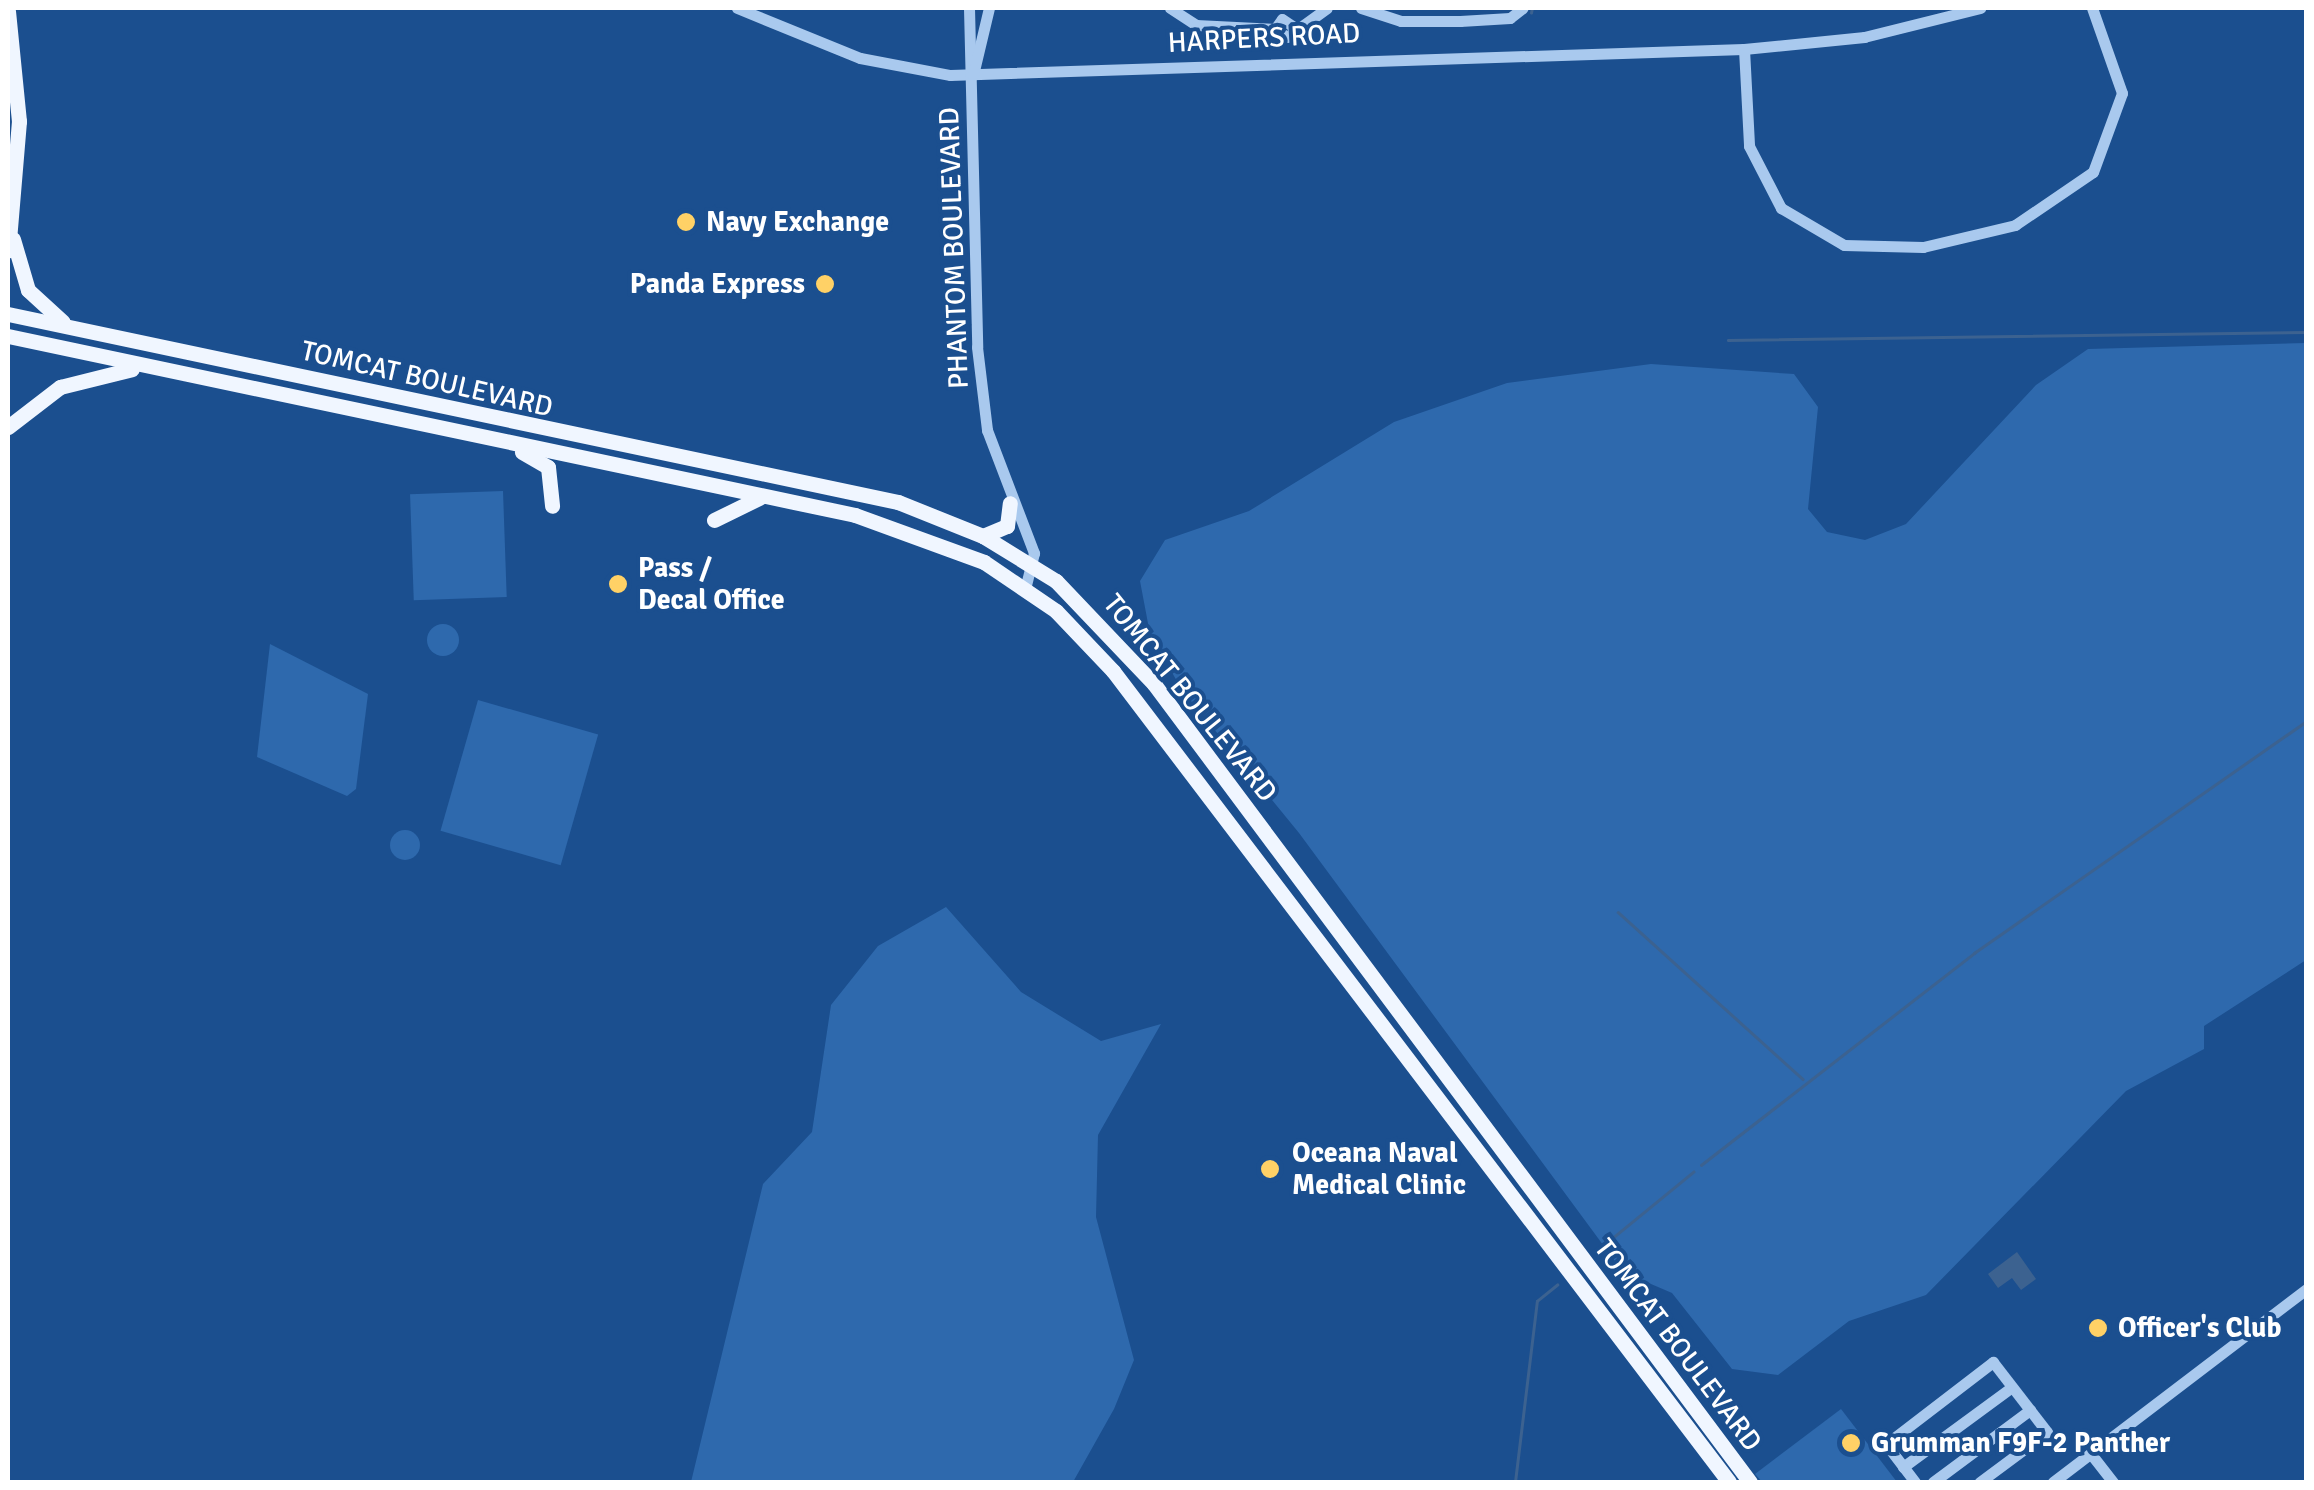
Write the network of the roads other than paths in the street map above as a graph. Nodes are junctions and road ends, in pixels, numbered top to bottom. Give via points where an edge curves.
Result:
1 (737, 8) edge
2 (968, 8) edge
3 (989, 8) edge
4 (1190, 8) edge
5 (1326, 8) edge
6 (1361, 8) edge
7 (1523, 8) edge
8 (1980, 8) edge
9 (2092, 8) edge
10 (8, 11) edge
11 (1174, 12) edge
12 (1285, 32) junction
13 (1744, 50) junction
14 (1288, 61) junction
15 (973, 75) junction
16 (12, 225) junction
17 (8, 252) edge
18 (8, 314) edge
19 (100, 333) junction
20 (8, 336) edge
21 (154, 368) junction
22 (8, 426) edge
23 (480, 437) junction
24 (766, 496) junction
25 (1010, 503) junction
26 (552, 506) dead end
27 (714, 520) dead end
28 (983, 536) junction
29 (1034, 566) junction
30 (1025, 590) junction
31 (2306, 1290) edge
32 (2012, 1387) junction
33 (2030, 1410) junction
34 (2091, 1454) junction
35 (1904, 1467) junction
36 (1729, 1482) edge
37 (1750, 1482) edge
38 (1915, 1482) edge
39 (1933, 1482) edge
40 (1980, 1482) edge
41 (2053, 1482) edge
42 (2113, 1482) edge

1 - 15 street, HARPERS ROAD via 893,68
2 - 15 street, PHANTOM BOULEVARD via 963,52
3 - 15 street, PHANTOM BOULEVARD
4 - 11 street
5 - 12 street
6 - 7 street via 1441,21 1510,18
8 - 13 street, HARPERS ROAD via 1864,37
9 - 13 street via 2122,93 2093,172 2014,225 1923,247 1844,245 1780,208 1749,146
10 - 16 main road via 19,121
11 - 12 street
12 - 14 street
13 - 14 street, HARPERS ROAD
14 - 15 street, HARPERS ROAD
15 - 25 street, PHANTOM BOULEVARD via 977,347 987,430
16 - 17 main road
16 - 19 main road via 17,262 40,306
18 - 19 main road, TOMCAT BOULEVARD
19 - 28 main road, TOMCAT BOULEVARD via 898,502
20 - 21 main road, TOMCAT BOULEVARD
21 - 22 main road via 84,377
21 - 23 main road, TOMCAT BOULEVARD
23 - 24 main road, TOMCAT BOULEVARD
23 - 26 main road via 548,467
24 - 27 main road
24 - 30 main road, TOMCAT BOULEVARD via 911,530
25 - 28 main road via 1007,526
25 - 29 street, PHANTOM BOULEVARD
28 - 29 main road, TOMCAT BOULEVARD
29 - 30 street
29 - 37 main road, TOMCAT BOULEVARD via 1081,602 1154,684
30 - 36 main road, TOMCAT BOULEVARD via 1114,671
31 - 34 street
32 - 33 street
32 - 35 street
32 - 35 street via 1993,1362 1886,1444
33 - 39 street
33 - 40 street via 2047,1432
34 - 41 street
34 - 42 street
35 - 38 street

